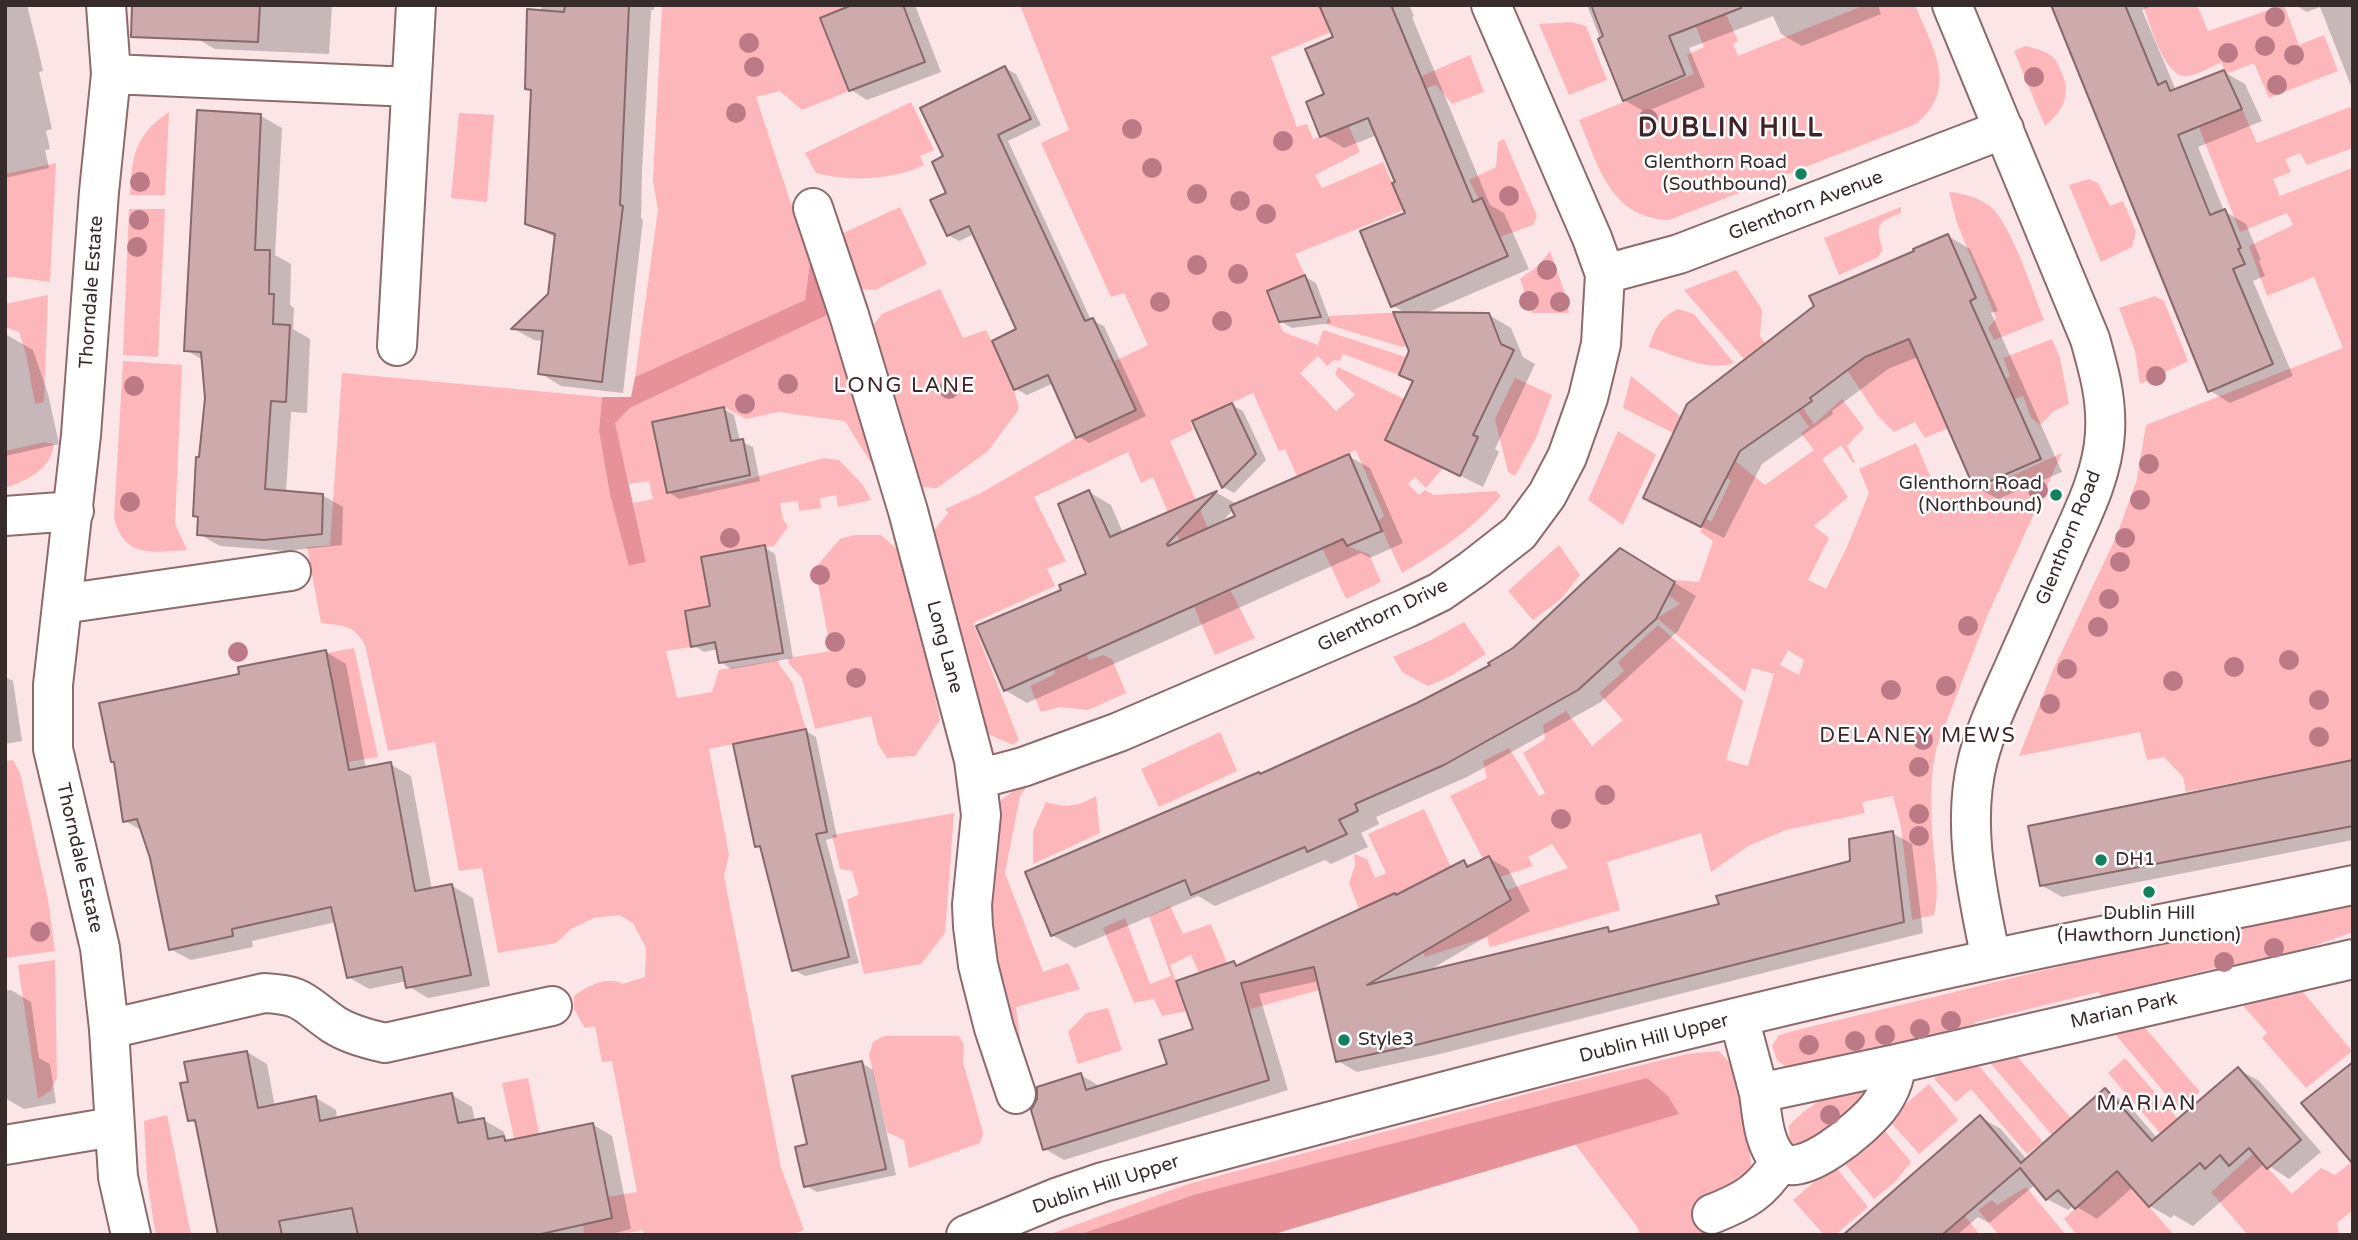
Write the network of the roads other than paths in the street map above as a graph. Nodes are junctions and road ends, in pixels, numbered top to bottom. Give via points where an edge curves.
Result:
1 (106, 5) edge
2 (416, 5) edge
3 (1491, 5) edge
4 (1952, 5) edge
5 (111, 74) junction
6 (411, 87) junction
7 (2004, 130) junction
8 (813, 208) dead end
9 (1605, 274) junction
10 (397, 346) dead end
11 (74, 511) junction
12 (5, 516) edge
13 (291, 571) dead end
14 (62, 604) junction
15 (978, 779) junction
16 (2353, 885) edge
17 (1991, 959) junction
18 (2353, 959) edge
19 (552, 1006) dead end
20 (1739, 1018) junction
21 (109, 1029) junction
22 (1896, 1064) junction
23 (1759, 1093) junction
24 (1016, 1094) dead end
25 (113, 1127) junction
26 (5, 1145) edge
27 (1780, 1162) junction
28 (1712, 1214) dead end
29 (131, 1235) edge
30 (966, 1235) edge

1 - 5 street, Thorndale Estate
2 - 6 street
3 - 9 street, Glenthorn Drive
4 - 7 street, Glenthorn Road
5 - 6 street
5 - 11 street, Thorndale Estate
6 - 10 street
7 - 9 street, Glenthorn Avenue via 1679,254
7 - 17 street, Glenthorn Road via 2090,339 2104,385 2105,433 2083,512 1990,722 1978,760 1971,829
8 - 15 street, Long Lane via 908,511
9 - 15 street, Glenthorn Drive via 1601,344 1588,398 1567,457 1547,495 1512,538 1462,577 1407,608 1093,743
11 - 12 street
11 - 14 street, Thorndale Estate
13 - 14 street
14 - 21 street, Thorndale Estate via 53,685 53,749 100,948
15 - 24 street, Long Lane via 981,814 973,926 993,1028
16 - 17 street, Dublin Hill Upper
17 - 20 street, Dublin Hill Upper
18 - 22 street, Marian Park
19 - 21 street via 385,1043 335,1025 290,995 264,993
20 - 23 street
20 - 30 street, Dublin Hill Upper via 1103,1182
21 - 25 street, Thorndale Estate
22 - 23 street, Marian Park
22 - 27 street via 1895,1079 1877,1110 1829,1151 1795,1167
23 - 27 street via 1764,1125
25 - 26 street
25 - 29 street, Thorndale Estate
27 - 28 street via 1767,1183 1744,1202

